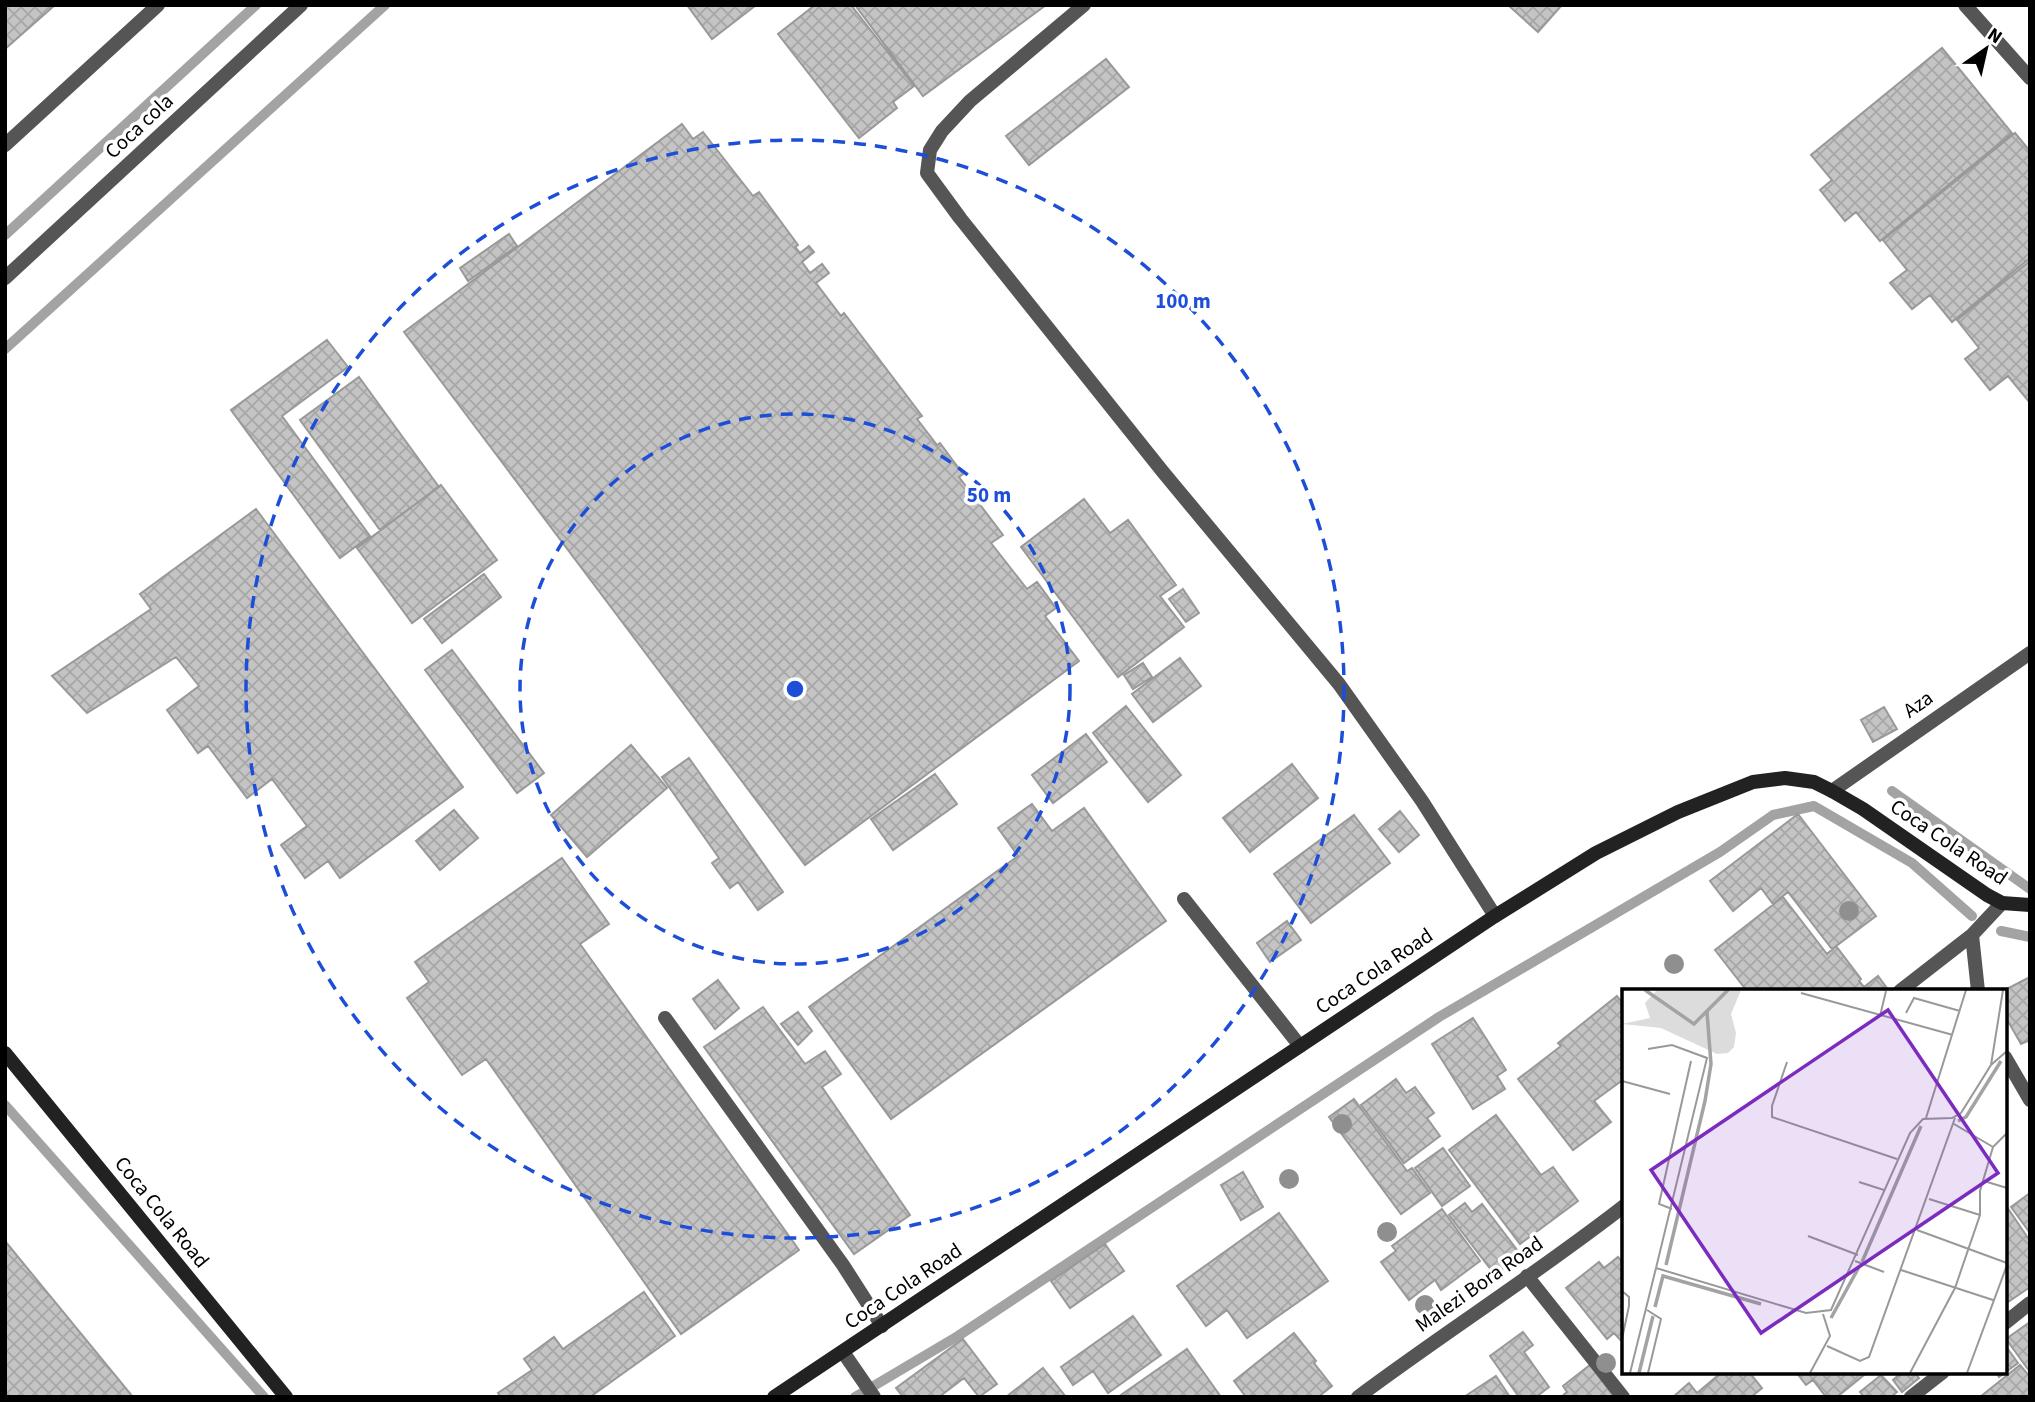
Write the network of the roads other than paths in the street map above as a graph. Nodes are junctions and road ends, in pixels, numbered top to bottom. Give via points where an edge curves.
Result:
1 (158, 5) edge
2 (301, 5) edge
3 (1084, 5) edge
4 (1965, 5) edge
5 (2030, 78) edge
6 (5, 145) edge
7 (5, 278) edge
8 (2030, 653) edge
9 (1832, 791) junction
10 (1184, 899) dead end
11 (2002, 903) junction
12 (2030, 905) edge
13 (1494, 916) junction
14 (1972, 935) junction
15 (1903, 989) edge
16 (1978, 989) edge
17 (665, 1018) dead end
18 (1300, 1046) junction
19 (5, 1053) edge
20 (2007, 1060) edge
21 (2030, 1100) edge
22 (1622, 1208) edge
23 (1527, 1276) junction
24 (2030, 1303) edge
25 (2007, 1321) edge
26 (882, 1326) junction
27 (843, 1352) junction
28 (1941, 1374) edge
29 (1921, 1394) edge
30 (286, 1397) edge
31 (774, 1397) edge
32 (874, 1397) edge
33 (1358, 1397) edge
34 (1623, 1397) edge

1 - 6 street
2 - 7 street, Coca cola
3 - 13 street via 970,101 930,150 927,173 1339,684 1422,801
4 - 5 street
8 - 9 street, Aza
9 - 11 main road, Coca Cola Road
9 - 13 main road, Coca Cola Road via 1814,782 1785,778 1753,782 1678,812 1596,853
10 - 18 street
11 - 12 main road, Coca Cola Road
11 - 14 street
13 - 18 main road, Coca Cola Road
14 - 15 street
14 - 16 street
17 - 26 street
18 - 26 main road, Coca Cola Road
19 - 30 main road, Coca Cola Road
20 - 21 street
22 - 23 street, Malezi Bora Road
23 - 33 street, Malezi Bora Road
23 - 34 street
24 - 25 street
26 - 27 main road, Coca Cola Road
27 - 31 main road, Coca Cola Road
27 - 32 street
28 - 29 street

